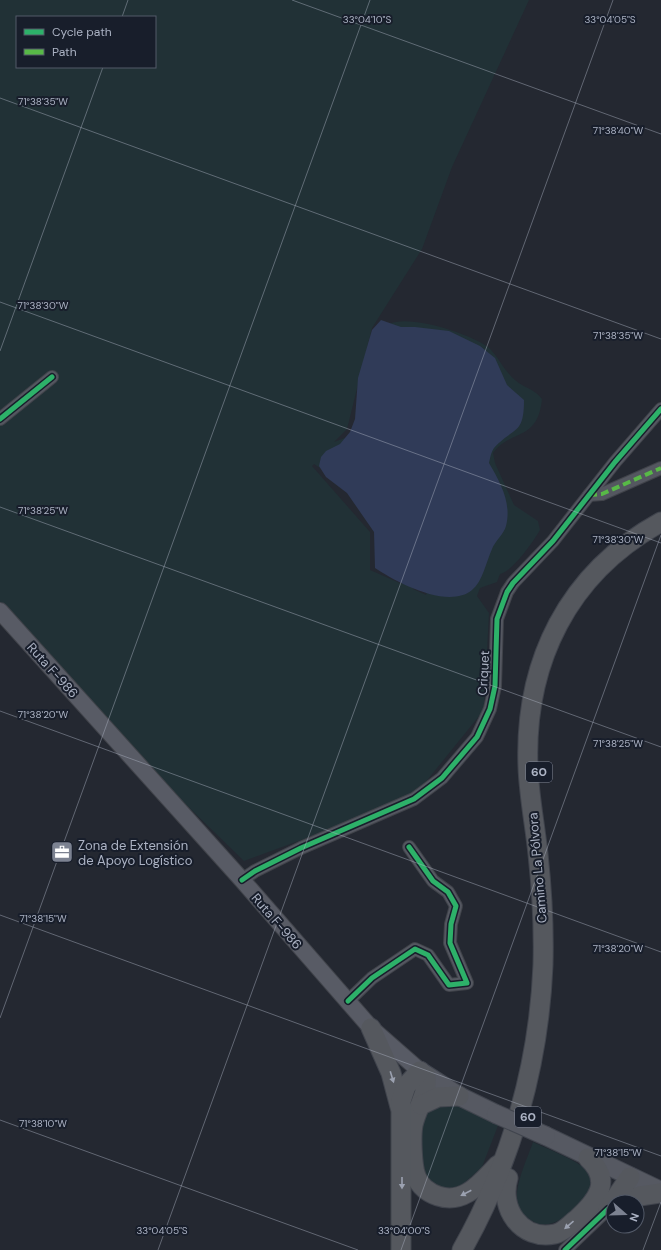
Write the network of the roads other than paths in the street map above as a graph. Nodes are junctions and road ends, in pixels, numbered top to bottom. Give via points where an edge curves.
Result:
1 (52, 377) dead end
2 (661, 409) edge
3 (0, 419) edge
4 (661, 468) edge
5 (588, 495) junction
6 (661, 522) edge
7 (661, 533) edge
8 (0, 611) edge
9 (409, 847) dead end
10 (242, 880) junction
11 (348, 1001) junction
12 (371, 1028) junction
13 (423, 1073) junction
14 (459, 1096) junction
15 (421, 1105) junction
16 (401, 1116) junction
17 (505, 1158) junction
18 (588, 1158) junction
19 (630, 1177) junction
20 (508, 1178) junction
21 (661, 1192) edge
22 (606, 1194) edge
23 (614, 1194) edge
24 (645, 1195) edge
25 (605, 1203) edge
26 (605, 1204) edge
27 (401, 1250) edge
28 (462, 1250) edge
29 (475, 1250) edge
30 (565, 1250) edge

1 - 3 street
2 - 5 street, Criquet
4 - 5 street via 602,494
5 - 10 street, Criquet via 553,541 507,592 497,619 495,686 490,709 477,737 442,778 414,799 301,848 254,871
6 - 17 highway, Camino La Pólvora / 60 via 612,555 582,587 555,629 537,676 529,726 528,766 542,896 541,994 534,1055
7 - 20 highway, Camino La Pólvora / 60 via 623,560 586,598 557,650 543,696 538,754 551,865 553,965 550,1016 534,1096
8 - 10 main road, Ruta F-986
9 - 11 street via 433,881 448,892 456,906 451,924 450,943 467,983 449,985 428,955 415,949 372,978
10 - 11 main road, Ruta F-986
11 - 12 main road, Ruta F-986
12 - 13 main road, Ruta F-986
12 -> 16 highway via 391,1073
13 - 14 main road, Ruta F-986
13 - 15 highway via 426,1093
13 - 16 highway via 410,1080 403,1093
14 - 15 highway via 438,1097
14 - 18 main road, Ruta F-986, bridge
17 -> 15 highway via 467,1194 454,1198 433,1194 422,1186 415,1175 413,1127
16 -> 27 highway
17 - 28 highway, Camino La Pólvora / 60 via 482,1212
18 - 19 main road, Ruta F-986
18 - 22 highway via 596,1167
19 - 21 main road, Ruta F-986
19 - 23 highway
25 -> 20 highway via 562,1232 547,1235 532,1232 519,1225 510,1213 506,1200
20 - 29 highway, Camino La Pólvora / 60
21 - 24 highway
26 - 30 street

